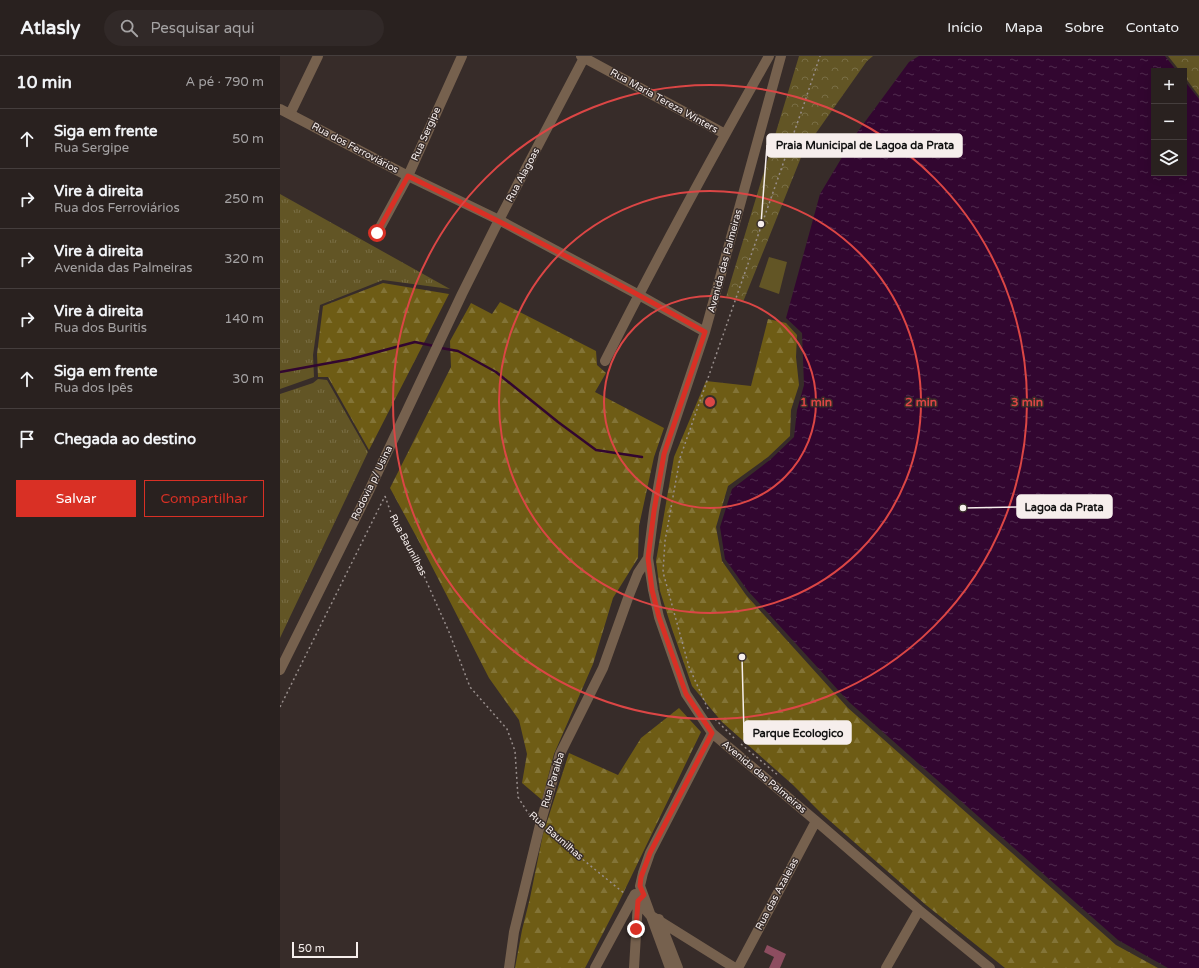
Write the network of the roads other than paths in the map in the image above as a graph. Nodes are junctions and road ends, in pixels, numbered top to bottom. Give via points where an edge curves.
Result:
1 (318, 56) edge
2 (462, 56) edge
3 (769, 56) edge
4 (781, 56) edge
5 (583, 57) edge
6 (280, 109) edge
7 (290, 114) junction
8 (725, 134) junction
9 (408, 176) junction
10 (499, 220) junction
11 (377, 233) dead end
12 (462, 294) joint
13 (639, 295) junction
14 (705, 332) junction
15 (605, 361) dead end
16 (648, 558) junction
17 (280, 670) edge
18 (712, 733) junction
19 (816, 821) junction
20 (641, 891) junction
21 (919, 910) junction
22 (650, 914) junction
23 (660, 920) junction
24 (508, 968) edge
25 (595, 968) edge
26 (634, 968) edge
27 (670, 968) edge
28 (678, 968) edge
29 (735, 968) edge
30 (738, 968) edge
31 (886, 968) edge
32 (990, 968) edge

1 - 7 street
2 - 9 street, Rua Sergipe
3 - 8 street
4 - 14 street, Avenida das Palmeiras
5 - 8 street, Rua Maria Tereza Winters
5 - 10 street, Rua Alagoas
6 - 7 street, Rua dos Ferroviários
7 - 9 street, Rua dos Ferroviários
8 - 13 street
9 - 10 street, Rua dos Ferroviários
9 - 11 street, Rua Sergipe
10 - 12 street, Rua Alagoas
10 - 13 street, Rua dos Ferroviários
12 - 17 street, Rodovia p/ Usina via 368,493
13 - 14 street, Rua dos Ferroviários
13 - 15 street
14 - 16 street, Avenida das Palmeiras via 664,454
16 - 18 street, Avenida das Palmeiras via 659,617 686,694
16 - 24 street, Rua Paraiba via 638,573 603,668 560,754 540,825
18 - 19 street, Avenida das Palmeiras
18 - 20 street via 650,853
19 - 21 street, Avenida das Palmeiras
19 - 30 street, Rua das Azaleias
20 - 22 street
20 - 23 street
20 - 25 street
20 - 26 street
21 - 31 street
21 - 32 street, Avenida das Palmeiras
22 - 23 street
22 - 27 street
23 - 28 street
23 - 29 street

